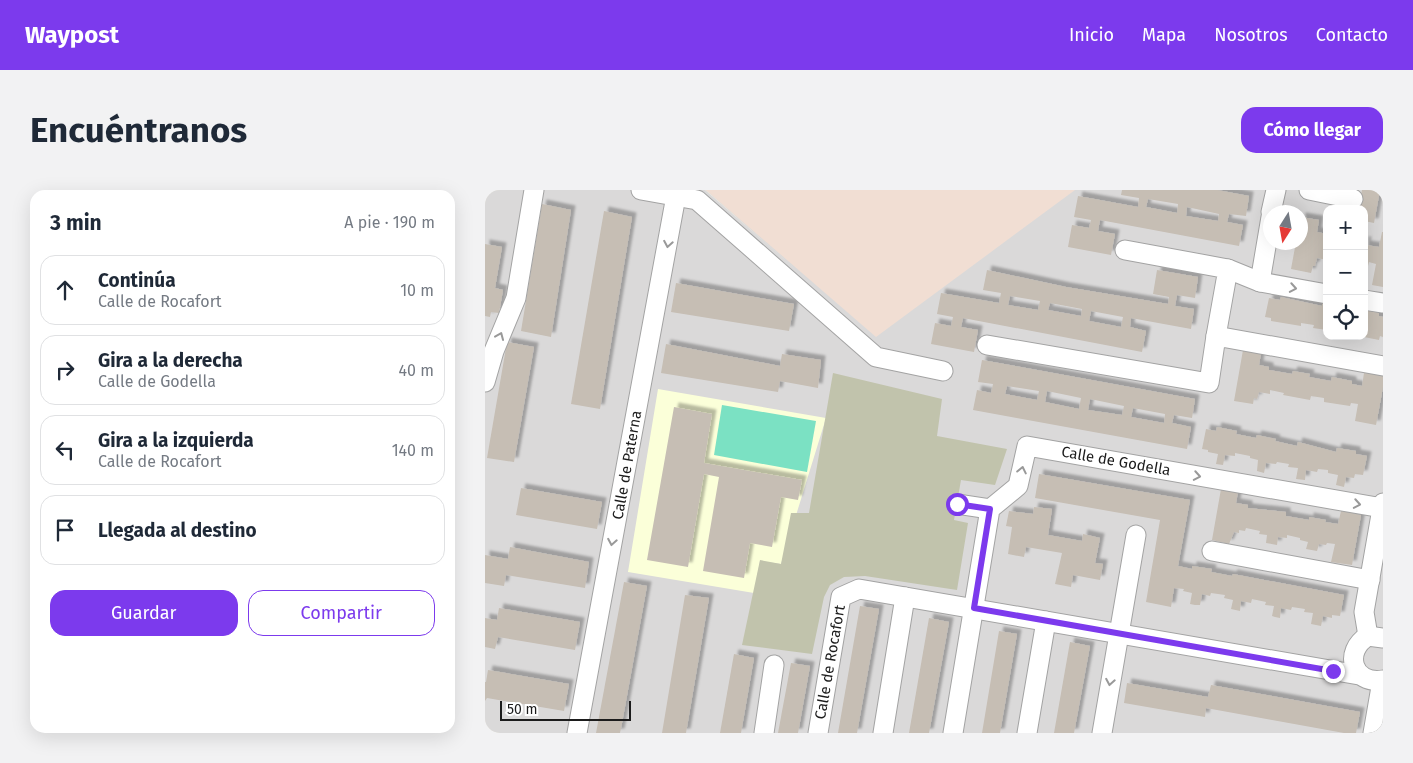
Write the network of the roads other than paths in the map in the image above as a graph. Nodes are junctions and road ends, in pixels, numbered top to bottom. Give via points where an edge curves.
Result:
1 (535, 190) edge
2 (641, 190) edge
3 (1276, 190) edge
4 (1309, 190) edge
5 (676, 196) junction
6 (1353, 199) dead end
7 (1273, 205) edge
8 (1125, 250) dead end
9 (1265, 250) edge
10 (1228, 269) junction
11 (1260, 282) junction
12 (1323, 293) edge
13 (1368, 301) edge
14 (1383, 303) edge
15 (1216, 336) junction
16 (987, 345) dead end
17 (1383, 366) edge
18 (943, 371) dead end
19 (485, 382) edge
20 (957, 504) dead end
21 (1383, 506) edge
22 (990, 509) junction
23 (1136, 535) dead end
24 (1212, 552) dead end
25 (1370, 580) junction
26 (905, 597) junction
27 (974, 608) junction
28 (1046, 621) junction
29 (1119, 634) junction
30 (1375, 637) edge
31 (774, 665) dead end
32 (1359, 675) junction
33 (1382, 680) edge
34 (577, 733) edge
35 (764, 733) edge
36 (818, 733) edge
37 (883, 733) edge
38 (953, 733) edge
39 (1027, 733) edge
40 (1102, 733) edge
41 (1373, 733) edge

19 -> 1 street via 516,298
2 - 5 street
3 - 7 street
4 - 6 street
5 - 18 street via 697,200 876,357
5 -> 34 street, Calle de Paterna
8 - 10 street
9 - 11 street
10 - 11 street
10 - 15 street
11 -> 12 street
13 - 14 street
15 - 16 street via 1209,383
15 - 17 street
20 - 22 street
22 -> 21 street, Calle de Godella via 1018,486 1027,446
21 - 25 street, Calle de Godella
22 - 27 street
23 - 29 street
24 - 25 street
25 - 30 street, Calle de Godella via 1364,612
26 - 27 street, Calle de Rocafort
26 - 36 street, Calle de Rocafort via 859,588 841,597
26 - 37 street
27 - 28 street, Calle de Rocafort
27 - 38 street
28 - 29 street, Calle de Rocafort
28 - 39 street
29 - 32 street, Calle de Rocafort
29 -> 40 street
30 - 32 street via 1361,640 1354,655 1353,662
31 - 35 street
32 - 33 street, Calle de Rocafort via 1370,680
33 - 41 street

